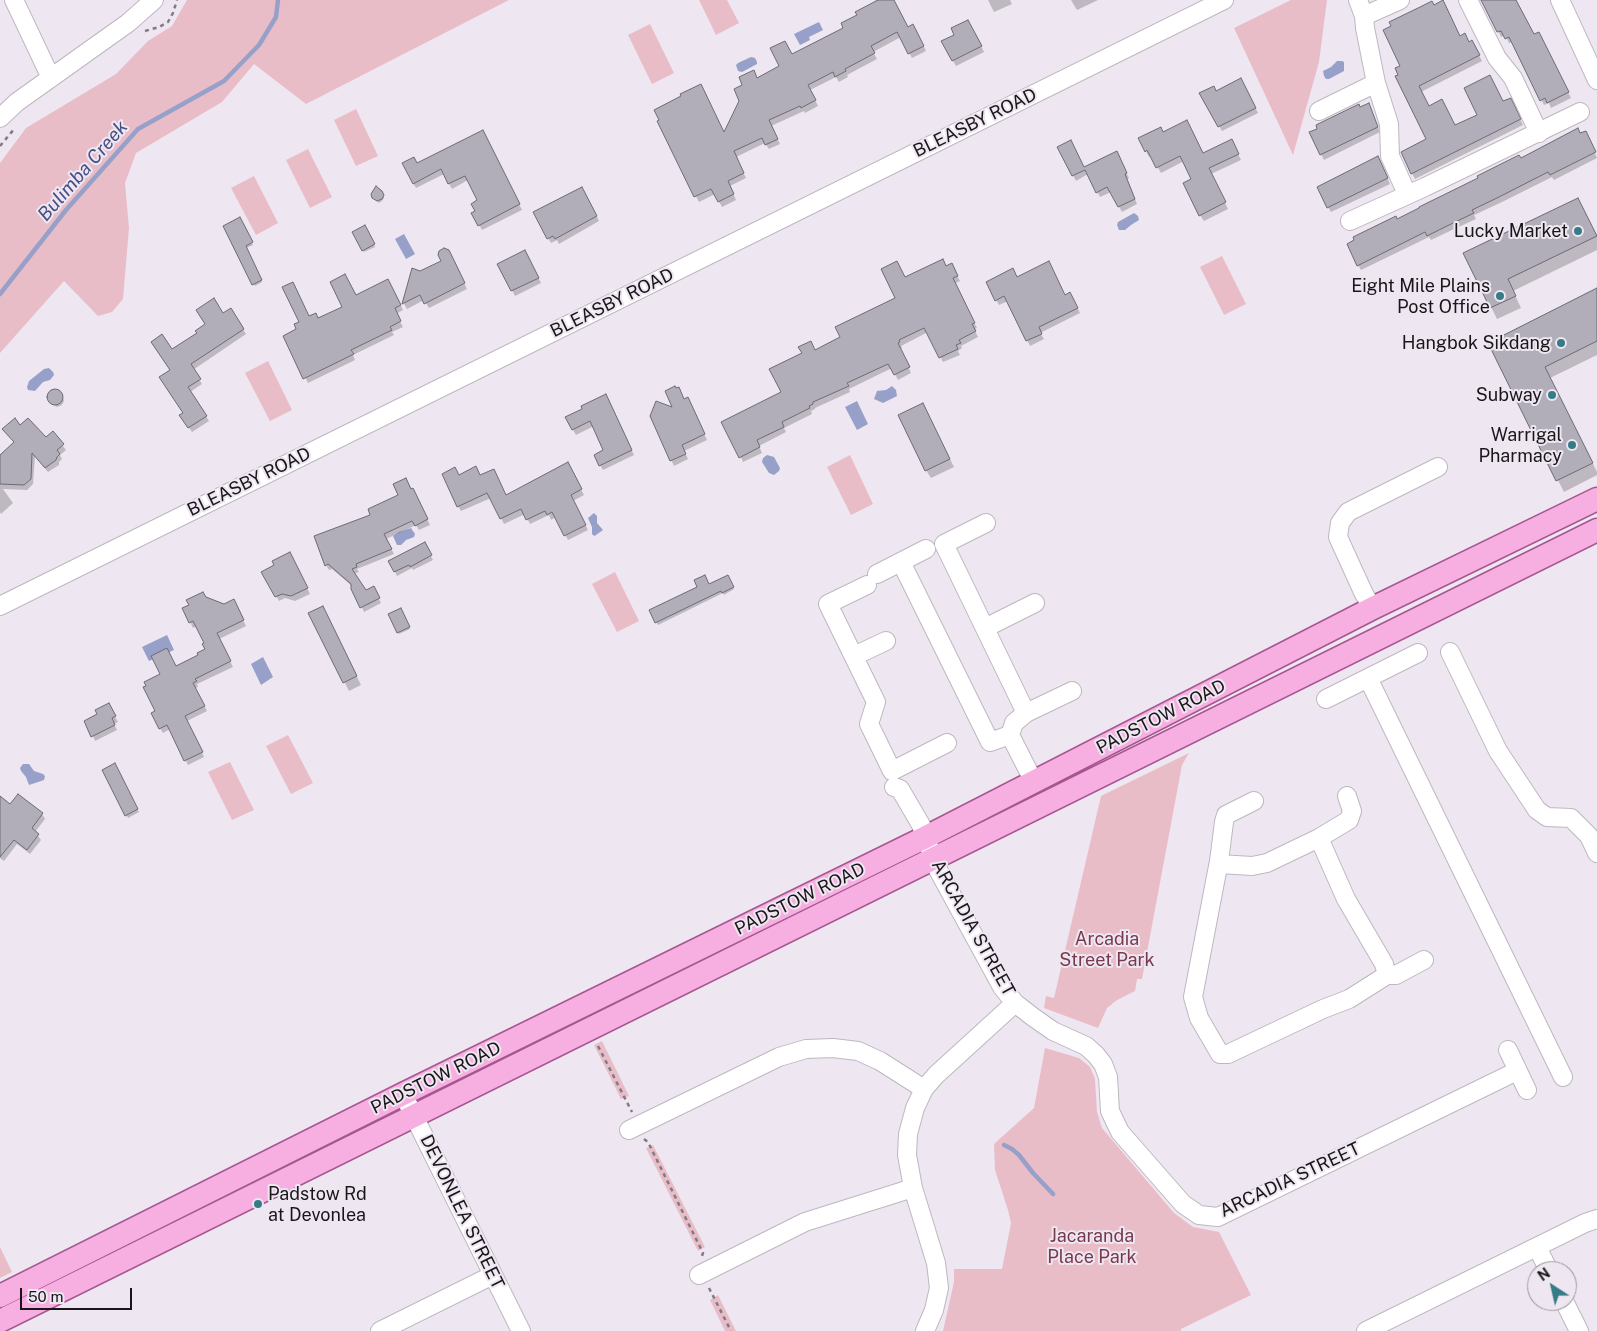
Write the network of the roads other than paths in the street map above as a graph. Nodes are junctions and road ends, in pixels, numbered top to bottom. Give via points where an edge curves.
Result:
1 (14, 0) edge
2 (154, 0) edge
3 (1224, 0) edge
4 (1400, 0) edge
5 (1468, 0) edge
6 (1560, 0) edge
7 (1361, 8) edge
8 (1592, 66) edge
9 (51, 78) junction
10 (1597, 80) edge
11 (1376, 83) junction
12 (1319, 111) dead end
13 (1580, 112) dead end
14 (0, 118) edge
15 (1539, 133) junction
16 (1407, 194) junction
17 (1350, 221) dead end
18 (1438, 467) dead end
19 (1597, 499) edge
20 (986, 523) dead end
21 (1597, 530) edge
22 (926, 549) dead end
23 (901, 562) junction
24 (1034, 603) dead end
25 (0, 606) edge
26 (1373, 608) junction
27 (985, 628) junction
28 (886, 641) dead end
29 (1450, 652) dead end
30 (1418, 653) dead end
31 (854, 656) junction
32 (1368, 678) junction
33 (1072, 691) dead end
34 (1326, 699) dead end
35 (1026, 713) junction
36 (1010, 735) junction
37 (947, 743) dead end
38 (1034, 782) junction
39 (894, 787) dead end
40 (1347, 796) dead end
41 (1254, 801) dead end
42 (926, 837) junction
43 (1319, 838) junction
44 (1597, 853) edge
45 (934, 859) junction
46 (1219, 864) junction
47 (1424, 960) dead end
48 (1388, 975) junction
49 (1015, 1003) junction
50 (1508, 1050) dead end
51 (1518, 1071) junction
52 (1563, 1077) dead end
53 (924, 1089) junction
54 (1527, 1090) dead end
55 (403, 1094) junction
56 (414, 1116) junction
57 (630, 1130) road end
58 (913, 1188) junction
59 (1597, 1219) edge
60 (1537, 1247) junction
61 (1544, 1261) edge
62 (494, 1275) junction
63 (699, 1275) road end
64 (0, 1296) edge
65 (1569, 1311) edge
66 (0, 1320) edge
67 (380, 1331) edge
68 (521, 1331) edge
69 (924, 1331) edge
70 (1366, 1331) edge
71 (1579, 1331) edge

1 - 9 street
2 - 9 street via 128,23
3 - 25 street, BLEASBY ROAD
4 - 7 street
5 - 15 street via 1497,58 1513,78
6 - 8 street
7 - 11 street
8 - 10 street
9 - 14 street
11 - 12 street
11 - 16 street via 1390,124 1390,156
13 - 15 street
15 - 16 street
16 - 17 street
18 - 26 street via 1348,512 1340,524 1338,537
19 - 26 main road, PADSTOW ROAD
20 - 27 street via 944,544
21 - 45 main road, PADSTOW ROAD
22 - 23 street
23 - 31 street via 828,604
23 - 36 street via 990,742
24 - 27 street
26 - 38 main road, PADSTOW ROAD
27 - 35 street
28 - 31 street
29 - 44 street via 1498,751 1537,810 1547,817 1571,818 1588,836
30 - 32 street
31 - 37 street via 876,702 870,724 892,771
32 - 34 street
32 - 52 street
33 - 35 street
35 - 36 street via 1014,723
36 - 38 street
38 - 42 main road, PADSTOW ROAD
39 - 42 street, ARCADIA STREET via 904,795
40 - 43 street via 1352,812 1349,820
41 - 46 street via 1226,816
42 - 45 street, ARCADIA STREET
42 - 55 main road, PADSTOW ROAD
43 - 46 street via 1267,863 1252,866
43 - 48 street via 1346,899
45 - 49 street, ARCADIA STREET via 1002,987
45 - 56 main road, PADSTOW ROAD
46 - 48 street via 1193,997 1199,1018 1220,1054 1228,1054 1349,999
47 - 48 street via 1396,975
49 - 51 street, ARCADIA STREET via 1053,1031 1086,1046 1096,1055 1108,1078 1110,1112 1120,1132 1183,1204 1199,1215 1218,1217
49 - 53 street
50 - 51 street
51 - 54 street
53 - 57 street via 858,1051 806,1049 779,1057
53 - 58 street via 914,1108 908,1134 907,1155
55 - 56 street, DEVONLEA STREET
55 - 64 main road, PADSTOW ROAD
56 - 62 street, DEVONLEA STREET
56 - 66 main road, PADSTOW ROAD
58 - 63 street via 805,1222
58 - 69 street via 936,1263 939,1288 934,1310
59 - 60 street
60 - 61 street
60 - 70 street
62 - 67 street
62 - 68 street, DEVONLEA STREET
65 - 71 street

